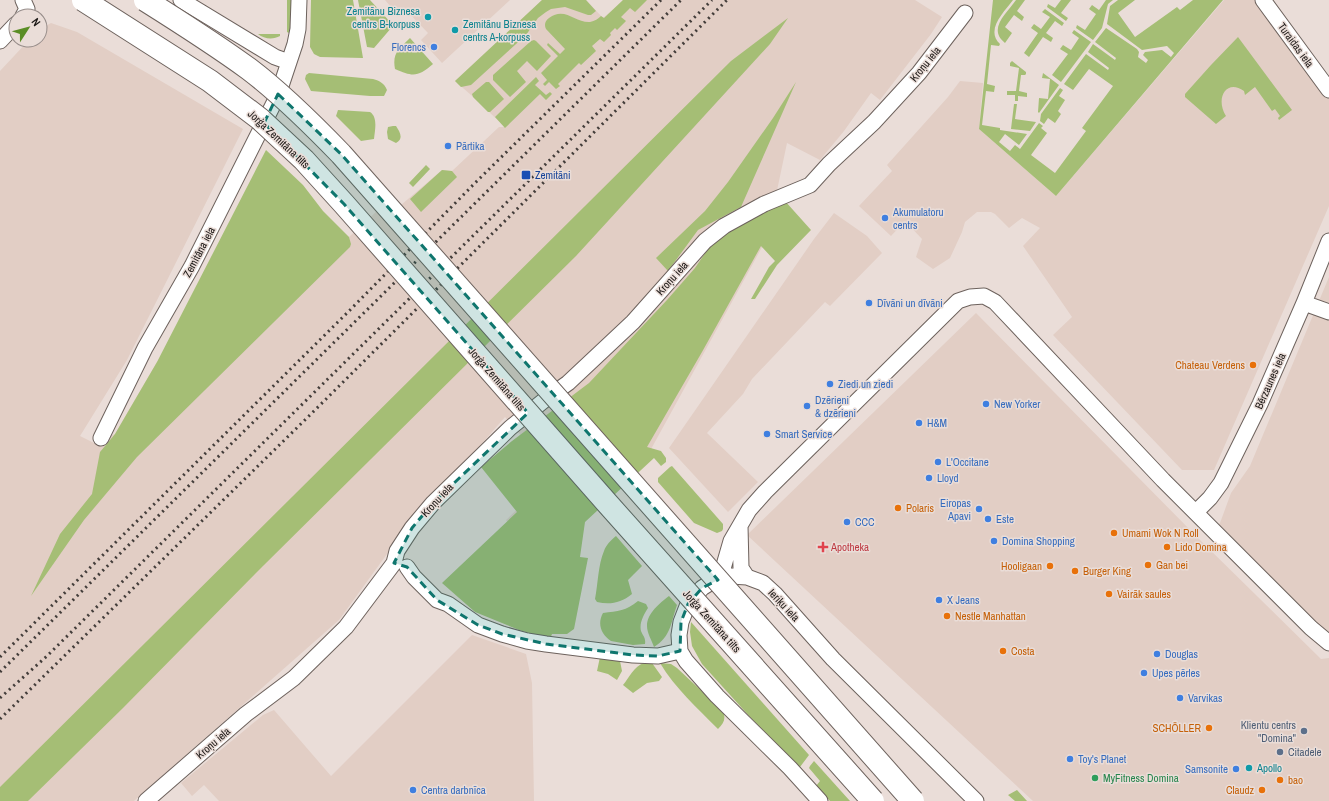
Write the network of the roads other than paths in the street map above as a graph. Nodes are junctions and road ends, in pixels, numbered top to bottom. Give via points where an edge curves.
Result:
1 (83, 0) edge
2 (145, 0) edge
3 (181, 0) edge
4 (299, 0) edge
5 (1263, 0) edge
6 (965, 13) dead end
7 (8, 32) edge
8 (0, 41) edge
9 (289, 62) junction
10 (1329, 90) edge
11 (1329, 241) edge
12 (1304, 303) junction
13 (1329, 312) edge
14 (101, 438) dead end
15 (1196, 512) junction
16 (740, 525) junction
17 (400, 565) junction
18 (747, 577) junction
19 (720, 579) junction
20 (1329, 643) edge
21 (680, 651) junction
22 (146, 801) edge
23 (820, 801) edge
24 (873, 801) edge
25 (913, 801) edge
26 (976, 801) edge

1 - 24 main road, Jorģa Zemitāna tilts, bridge via 210,81 260,119 304,160
2 - 25 main road, bridge via 250,70 341,154
3 - 9 street via 275,57
4 - 9 street, Zemitāna iela via 298,29
5 - 10 street, Turaidas iela
6 - 17 street, Kroņu iela via 919,73 810,185 764,204 724,226 706,241 633,322 568,383 510,428 433,503 397,551
7 - 8 street
9 - 14 street, Zemitāna iela via 278,95 260,132 192,266 145,348
11 - 12 street, Bērzaunes iela
12 - 13 street
12 - 15 street, Bērzaunes iela via 1260,404 1221,483
15 - 16 street via 995,302 984,296 958,301 765,492
15 - 20 street
16 - 18 street via 741,568
16 - 19 street via 731,541
17 - 21 street via 420,571 443,594 448,604 478,625 527,641 602,652 653,656
17 - 22 street, Kroņu iela via 346,626 294,678 246,714
18 - 19 street, Ieriķu iela via 730,576
18 - 26 street, Ieriķu iela via 763,583 775,594 833,659
19 - 21 street, Ieriķu iela via 702,588 688,604 681,622
21 - 23 street via 686,662 717,696

